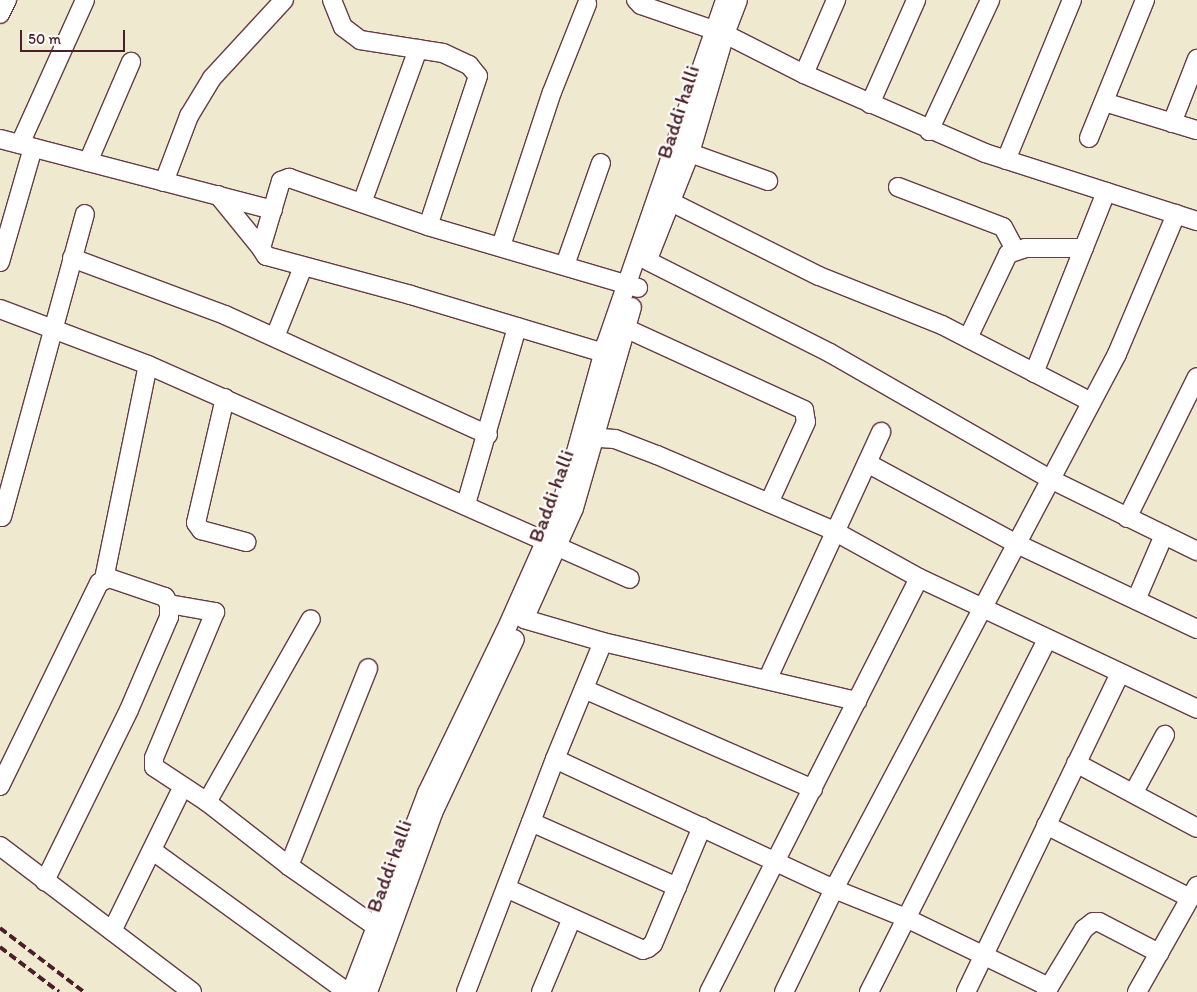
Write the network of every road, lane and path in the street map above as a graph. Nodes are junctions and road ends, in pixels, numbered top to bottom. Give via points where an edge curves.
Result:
1 (7, 0) edge
2 (85, 0) edge
3 (284, 0) edge
4 (332, 0) edge
5 (636, 0) edge
6 (725, 0) edge
7 (738, 0) edge
8 (836, 0) edge
9 (916, 0) edge
10 (990, 0) edge
11 (1072, 0) edge
12 (1146, 0) edge
13 (587, 4) dead end
14 (0, 14) edge
15 (720, 32) junction
16 (418, 49) junction
17 (1197, 59) edge
18 (131, 62) dead end
19 (804, 74) junction
20 (1104, 102) junction
21 (870, 104) junction
22 (1172, 122) junction
23 (1197, 130) edge
24 (930, 131) junction
25 (1089, 138) dead end
26 (0, 139) edge
27 (27, 146) junction
28 (690, 153) junction
29 (1006, 160) junction
30 (88, 162) junction
31 (601, 163) dead end
32 (768, 180) dead end
33 (164, 182) junction
34 (898, 187) dead end
35 (1106, 192) junction
36 (218, 196) junction
37 (671, 202) junction
38 (362, 203) junction
39 (273, 210) junction
40 (85, 214) dead end
41 (1176, 214) junction
42 (1197, 221) edge
43 (428, 226) junction
44 (501, 246) junction
45 (261, 248) junction
46 (1084, 248) junction
47 (1015, 250) junction
48 (72, 258) junction
49 (648, 260) junction
50 (0, 262) edge
51 (565, 265) junction
52 (303, 266) junction
53 (632, 286) junction
54 (0, 309) edge
55 (517, 326) junction
56 (52, 328) junction
57 (625, 328) junction
58 (275, 337) junction
59 (968, 338) junction
60 (604, 354) junction
61 (148, 365) junction
62 (1034, 373) junction
63 (1197, 377) edge
64 (225, 398) junction
65 (1091, 402) junction
66 (881, 432) dead end
67 (488, 435) junction
68 (589, 437) junction
69 (867, 463) junction
70 (1050, 479) junction
71 (769, 503) junction
72 (466, 504) junction
73 (2, 517) dead end
74 (1127, 518) junction
75 (834, 531) junction
76 (1164, 536) junction
77 (246, 542) dead end
78 (1015, 543) junction
79 (552, 546) junction
80 (1197, 551) edge
81 (919, 578) junction
82 (104, 579) junction
83 (630, 579) dead end
84 (1136, 600) junction
85 (169, 604) junction
86 (981, 608) junction
87 (311, 619) dead end
88 (524, 619) junction
89 (1197, 629) edge
90 (1047, 640) junction
91 (603, 642) junction
92 (368, 668) dead end
93 (1120, 673) junction
94 (768, 678) junction
95 (584, 689) junction
96 (857, 701) junction
97 (1197, 709) edge
98 (1165, 734) dead end
99 (554, 759) junction
100 (1076, 763) junction
101 (0, 786) edge
102 (183, 786) junction
103 (813, 789) junction
104 (1134, 792) junction
105 (207, 802) junction
106 (531, 822) junction
107 (1046, 825) junction
108 (702, 827) junction
109 (1197, 828) edge
110 (0, 846) edge
111 (153, 851) junction
112 (777, 862) junction
113 (290, 866) junction
114 (45, 880) junction
115 (677, 887) junction
116 (506, 888) junction
117 (834, 889) junction
118 (1194, 892) edge
119 (572, 918) junction
120 (906, 918) junction
121 (375, 926) junction
122 (112, 931) junction
123 (1159, 953) junction
124 (984, 954) junction
125 (1048, 990) edge
126 (192, 992) edge
127 (346, 992) edge
128 (351, 992) edge
129 (368, 992) edge
130 (466, 992) edge
131 (541, 992) edge
132 (709, 992) edge
133 (784, 992) edge
134 (869, 992) edge
135 (966, 992) edge
136 (1137, 992) edge

1 - 14 street
2 - 27 street
3 - 33 street via 212,78 189,116
4 - 16 street via 343,27 350,34 383,46
5 - 15 street via 641,5
6 - 15 street
7 - 15 street, Baddi halli
8 - 19 street
9 - 21 street
10 - 24 street
11 - 29 street
12 - 20 street
13 - 44 street via 552,92
15 - 19 street
15 - 28 street, Baddi halli
15 - 53 street
16 - 38 street
16 - 43 street via 459,60 476,72 479,79
17 - 22 street
18 - 30 street
19 - 21 street
20 - 22 street
20 - 25 street
21 - 24 street
22 - 23 street
24 - 29 street
26 - 27 street
27 - 30 street
27 - 50 street
28 - 32 street
28 - 37 street, Baddi halli
29 - 35 street
30 - 33 street
31 - 51 street
33 - 36 street
34 - 47 street via 1003,227
35 - 41 street
35 - 46 street
36 - 39 street
36 - 45 street
37 - 49 street, Baddi halli
37 - 59 street via 819,276
38 - 39 street via 284,178
38 - 43 street
39 - 45 street
40 - 48 street
41 - 42 street
41 - 65 street via 1117,354
43 - 44 street
44 - 51 street
45 - 52 street via 266,256
46 - 47 street
46 - 62 street
47 - 59 street via 1008,254
48 - 56 street
48 - 58 street
49 - 53 street, Baddi halli
49 - 70 street via 830,353
51 - 53 street
52 - 55 street
52 - 58 street
53 - 57 street, Baddi halli
53 - 60 street
54 - 56 street
55 - 60 street
55 - 67 street
56 - 61 street
56 - 73 street
57 - 68 street, Baddi halli
57 - 71 street via 804,410 806,422
58 - 67 street
59 - 62 street
60 - 68 street
61 - 64 street
61 - 82 street
62 - 65 street
63 - 74 street
64 - 72 street
64 - 77 street via 196,523 201,530
65 - 70 street
66 - 69 street
67 - 72 street
68 - 71 street via 615,440 657,455
68 - 79 street, Baddi halli
69 - 75 street
69 - 78 street
70 - 74 street
70 - 78 street
71 - 75 street
72 - 79 street
74 - 76 street
75 - 81 street
75 - 94 street
76 - 80 street
76 - 84 street
78 - 84 street
78 - 86 street
79 - 83 street
79 - 88 street, Baddi halli
79 - 121 street via 427,793
81 - 86 street
81 - 96 street
82 - 85 street via 165,597
82 - 101 street
84 - 89 street
85 - 102 street via 215,612 154,758 157,771
85 - 114 street via 170,617 129,710
86 - 90 street
86 - 117 street
87 - 105 street
88 - 91 street
88 - 129 street, Baddi halli via 433,813
90 - 93 street
90 - 120 street
91 - 94 street
91 - 95 street
92 - 113 street
93 - 97 street
93 - 100 street
94 - 96 street
95 - 99 street
95 - 103 street
96 - 103 street
98 - 104 street
99 - 106 street
99 - 108 street
100 - 104 street
100 - 107 street
102 - 105 street
102 - 111 street
103 - 112 street
104 - 109 street
105 - 113 street
106 - 115 street
106 - 116 street
107 - 118 street
107 - 124 street
108 - 112 street
108 - 115 street
110 - 114 street
111 - 122 street
111 - 127 street
112 - 117 street
112 - 132 street
113 - 121 street
114 - 122 street
115 - 119 street via 653,944 643,950
116 - 119 street
116 - 130 street
117 - 120 street
117 - 133 street
118 - 123 street
119 - 131 street
120 - 124 street
120 - 134 street
121 - 128 street
122 - 126 street
123 - 125 street via 1099,922 1093,922 1084,929
123 - 136 street
124 - 125 street
124 - 135 street

